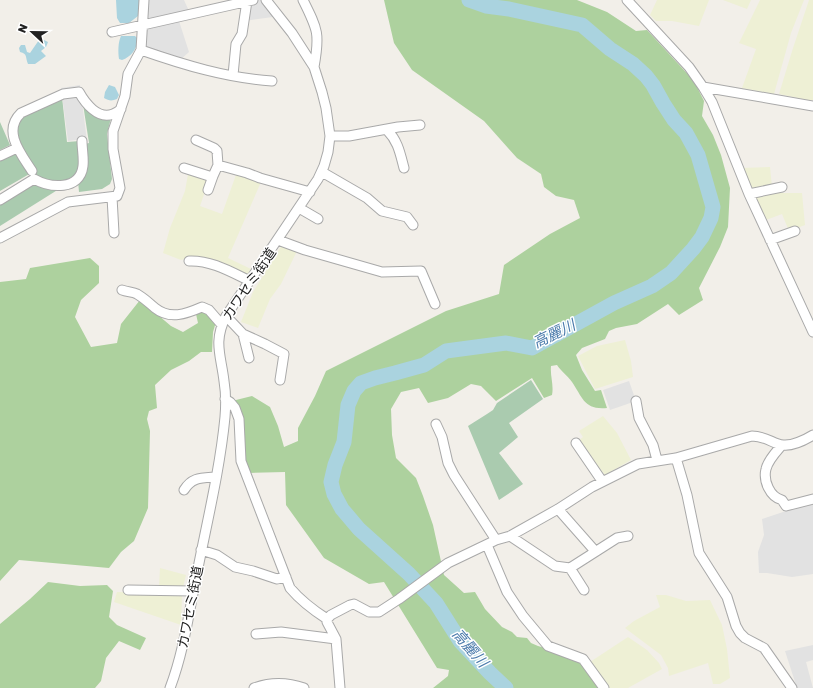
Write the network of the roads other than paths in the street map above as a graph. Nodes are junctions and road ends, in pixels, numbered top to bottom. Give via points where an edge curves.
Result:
1 (144, 0) edge
2 (266, 0) edge
3 (303, 0) edge
4 (627, 0) edge
5 (250, 1) edge
6 (142, 25) junction
7 (112, 32) dead end
8 (141, 50) junction
9 (314, 68) junction
10 (233, 75) junction
11 (272, 81) dead end
12 (703, 87) junction
13 (813, 106) edge
14 (121, 109) junction
15 (420, 125) dead end
16 (387, 130) junction
17 (330, 136) junction
18 (196, 140) dead end
19 (82, 141) dead end
20 (18, 148) junction
21 (0, 156) edge
22 (218, 164) junction
23 (184, 168) dead end
24 (404, 168) dead end
25 (32, 171) dead end
26 (322, 172) junction
27 (213, 176) junction
28 (782, 187) dead end
29 (208, 190) dead end
30 (310, 192) junction
31 (749, 194) junction
32 (112, 197) junction
33 (0, 200) edge
34 (299, 208) junction
35 (318, 219) dead end
36 (413, 225) dead end
37 (795, 232) dead end
38 (114, 233) dead end
39 (0, 238) edge
40 (278, 240) junction
41 (770, 240) junction
42 (189, 261) dead end
43 (250, 281) junction
44 (122, 290) dead end
45 (435, 304) dead end
46 (224, 320) junction
47 (813, 332) edge
48 (243, 334) junction
49 (249, 358) dead end
50 (280, 380) dead end
51 (225, 399) junction
52 (636, 401) dead end
53 (436, 424) dead end
54 (813, 435) edge
55 (576, 443) dead end
56 (782, 445) junction
57 (676, 458) junction
58 (657, 460) junction
59 (216, 477) junction
60 (602, 481) junction
61 (184, 490) dead end
62 (813, 499) edge
63 (558, 509) junction
64 (510, 536) junction
65 (628, 536) dead end
66 (496, 540) junction
67 (487, 545) junction
68 (201, 550) junction
69 (595, 551) junction
70 (570, 568) junction
71 (286, 577) junction
72 (128, 590) dead end
73 (584, 590) dead end
74 (193, 591) junction
75 (327, 619) junction
76 (256, 634) dead end
77 (336, 639) junction
78 (170, 688) edge
79 (254, 688) edge
80 (304, 688) edge
81 (340, 688) edge
82 (604, 688) edge
83 (792, 688) edge

1 - 6 street
2 - 9 street, カワセミ街道
3 - 9 street via 318,34
4 - 12 street via 689,67
5 - 6 street
5 - 10 street via 242,34 236,44
6 - 7 street
6 - 8 street
8 - 10 street via 212,72
8 - 14 street via 128,74
9 - 17 street, カワセミ街道 via 326,108
10 - 11 street
12 - 13 street
12 - 31 street via 712,102
14 - 20 street via 113,115 100,114 89,106 79,92 63,94 21,113 16,118 13,133
14 - 32 street via 113,131 113,149 120,188 117,196
15 - 16 street
16 - 17 street
16 - 24 street via 399,147
17 - 26 street, カワセミ街道
18 - 22 street via 217,151
19 - 33 street via 83,167 71,183 53,186 34,180
20 - 21 street
20 - 25 street
22 - 27 street
22 - 30 street
23 - 27 street
26 - 30 street, カワセミ街道
26 - 36 street via 367,198 382,211 407,217
27 - 29 street
28 - 31 street
30 - 34 street, カワセミ街道
31 - 41 street
32 - 38 street
32 - 39 street via 68,202
34 - 35 street
34 - 40 street, カワセミ街道
37 - 41 street
40 - 43 street, カワセミ街道
40 - 45 street via 382,272 421,271
41 - 47 street
42 - 43 street via 198,260 215,265
43 - 46 street, カワセミ街道
44 - 46 street via 136,294 166,314 187,314 202,307
46 - 48 street
46 - 51 street, カワセミ街道 via 218,343
48 - 49 street
48 - 50 street via 284,354
51 - 59 street, カワセミ街道
51 - 71 street via 235,408 239,419 242,461
52 - 58 street via 639,418 653,445
53 - 66 street via 454,475
54 - 56 street via 795,443
55 - 60 street
56 - 57 street via 765,437 752,436
56 - 62 street via 766,469 768,488 786,506
57 - 58 street
57 - 83 street via 687,495 698,553 727,597 740,633 764,648
58 - 60 street via 638,464
59 - 61 street via 194,479
59 - 68 street, カワセミ街道
60 - 63 street
63 - 64 street
63 - 69 street
64 - 66 street
64 - 70 street via 555,566
65 - 69 street via 617,538
66 - 67 street
67 - 75 street via 439,568 379,612 369,612 350,604
67 - 82 street via 507,592 522,616 548,646 583,659
68 - 71 street via 235,567 277,579
68 - 74 street, カワセミ街道
69 - 70 street
70 - 73 street
71 - 75 street via 290,588 298,597
72 - 74 street
74 - 78 street, カワセミ街道 via 179,663
75 - 77 street
76 - 77 street via 281,632
77 - 81 street
79 - 80 street via 277,683

